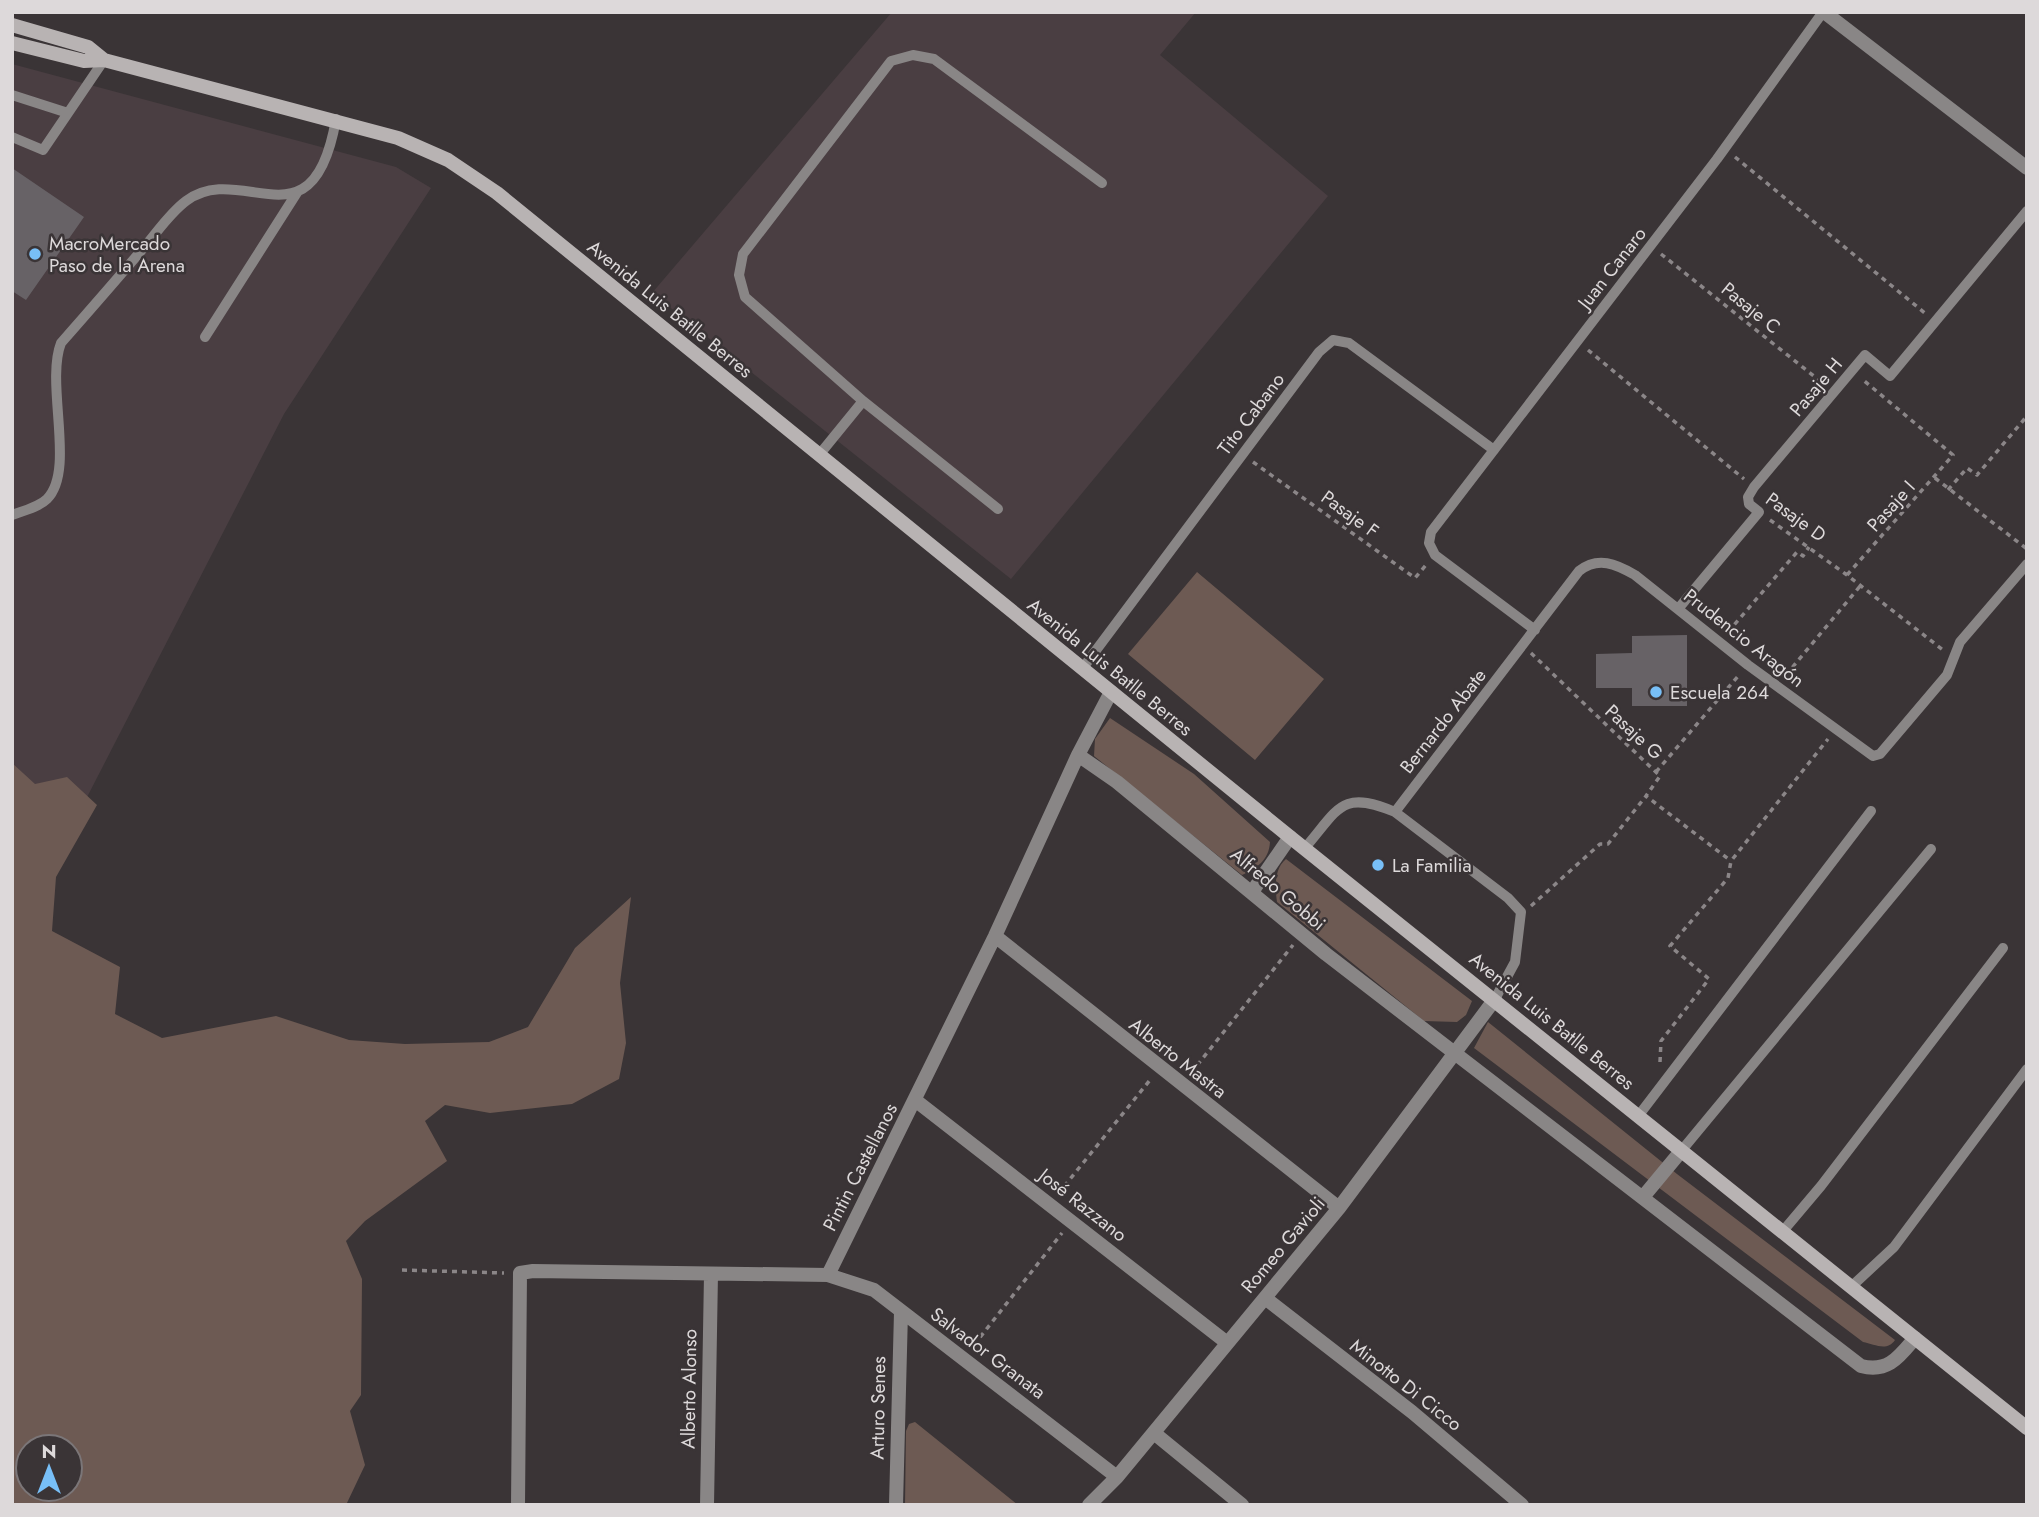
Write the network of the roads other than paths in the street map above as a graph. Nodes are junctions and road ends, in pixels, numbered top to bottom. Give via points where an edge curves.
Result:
1 (1823, 12) edge
2 (12, 25) edge
3 (12, 43) edge
4 (104, 60) junction
5 (12, 95) edge
6 (68, 113) junction
7 (336, 119) junction
8 (12, 137) edge
9 (2027, 168) edge
10 (1102, 183) dead end
11 (298, 191) junction
12 (2027, 211) edge
13 (205, 337) dead end
14 (863, 401) junction
15 (1494, 450) junction
16 (819, 455) junction
17 (1754, 487) joint
18 (998, 509) dead end
19 (12, 515) edge
20 (1589, 564) joint
21 (2027, 564) edge
22 (1678, 609) junction
23 (1535, 630) junction
24 (1082, 669) junction
25 (1111, 692) junction
26 (1078, 755) junction
27 (1871, 811) dead end
28 (1395, 812) junction
29 (1290, 837) junction
30 (1304, 849) junction
31 (1931, 849) dead end
32 (1252, 892) junction
33 (995, 936) junction
34 (2003, 948) dead end
35 (1495, 999) junction
36 (1455, 1052) junction
37 (2027, 1069) edge
38 (915, 1100) junction
39 (1639, 1115) junction
40 (1682, 1150) junction
41 (1643, 1197) junction
42 (1339, 1208) junction
43 (1783, 1231) junction
44 (711, 1274) junction
45 (828, 1275) junction
46 (1852, 1286) junction
47 (1265, 1298) junction
48 (901, 1312) junction
49 (1915, 1338) junction
50 (1226, 1342) junction
51 (2027, 1429) edge
52 (1154, 1433) junction
53 (1117, 1477) junction
54 (518, 1505) edge
55 (707, 1505) edge
56 (895, 1505) edge
57 (1089, 1505) edge
58 (1242, 1505) edge
59 (1522, 1505) edge

1 - 9 street
1 - 15 lane, Juan Canaro
2 - 4 main road, Avenida Luis Batlle Berres via 88,47
3 - 4 main road, Avenida Luis Batlle Berres via 84,61
4 - 6 lane
4 - 7 main road, Avenida Luis Batlle Berres
5 - 6 lane
6 - 8 lane via 43,150
7 - 11 lane via 323,165
7 - 16 main road, Avenida Luis Batlle Berres via 448,160 498,193
10 - 14 lane via 934,59 913,55 891,61 743,254 739,275 745,297
11 - 13 lane
11 - 19 lane via 209,193 186,200 173,214 61,343 57,362 59,479 46,501
12 - 17 lane, Pasaje H via 1890,376 1865,355
14 - 16 lane
14 - 18 lane
15 - 23 lane, Juan Canaro via 1431,531 1429,543 1435,555
15 - 24 lane, Tito Cabano via 1349,343 1333,340 1319,352
16 - 24 main road, Avenida Luis Batlle Berres
17 - 22 lane, Pasaje D via 1749,505 1759,512
20 - 22 lane, Prudencio Aragón via 1618,565
20 - 23 lane, Bernardo Abate
21 - 22 lane, Prudencio Aragón via 1960,642 1947,675 1880,754 1873,756
23 - 28 lane, Bernardo Abate
24 - 25 main road, Avenida Luis Batlle Berres
25 - 26 street, Pintin Castellanos
25 - 29 main road, Avenida Luis Batlle Berres
26 - 32 street, Alfredo Gobbi
26 - 33 street, Pintin Castellanos
27 - 39 lane
28 - 30 lane via 1369,801 1342,806
28 - 35 lane via 1521,912 1515,962
29 - 30 main road, Avenida Luis Batlle Berres
29 - 32 street
30 - 35 main road, Avenida Luis Batlle Berres
31 - 40 lane
32 - 36 street, Alfredo Gobbi
33 - 38 street, Pintin Castellanos
33 - 42 street, Alberto Mastra
34 - 43 lane
35 - 36 street, Romeo Gavioli
35 - 39 main road, Avenida Luis Batlle Berres
36 - 41 street, Alfredo Gobbi
36 - 42 street, Romeo Gavioli
37 - 46 lane via 1894,1247
38 - 45 street, Pintin Castellanos
38 - 50 street, José Razzano
39 - 40 main road, Avenida Luis Batlle Berres
40 - 41 street
40 - 43 main road, Avenida Luis Batlle Berres
41 - 49 street, Alfredo Gobbi via 1861,1366 1886,1367
42 - 47 street, Romeo Gavioli
43 - 46 main road, Avenida Luis Batlle Berres
44 - 45 street
44 - 54 street via 520,1273
44 - 55 street, Alberto Alonso
45 - 48 street, Salvador Granata via 874,1290
46 - 49 main road, Avenida Luis Batlle Berres
47 - 50 street, Romeo Gavioli
47 - 59 street, Minotto Di Cicco
48 - 53 street, Salvador Granata
48 - 56 street, Arturo Senes
49 - 51 main road, Avenida Luis Batlle Berres
50 - 52 street, Romeo Gavioli
52 - 53 street, Romeo Gavioli
52 - 58 street
53 - 57 street, Romeo Gavioli

